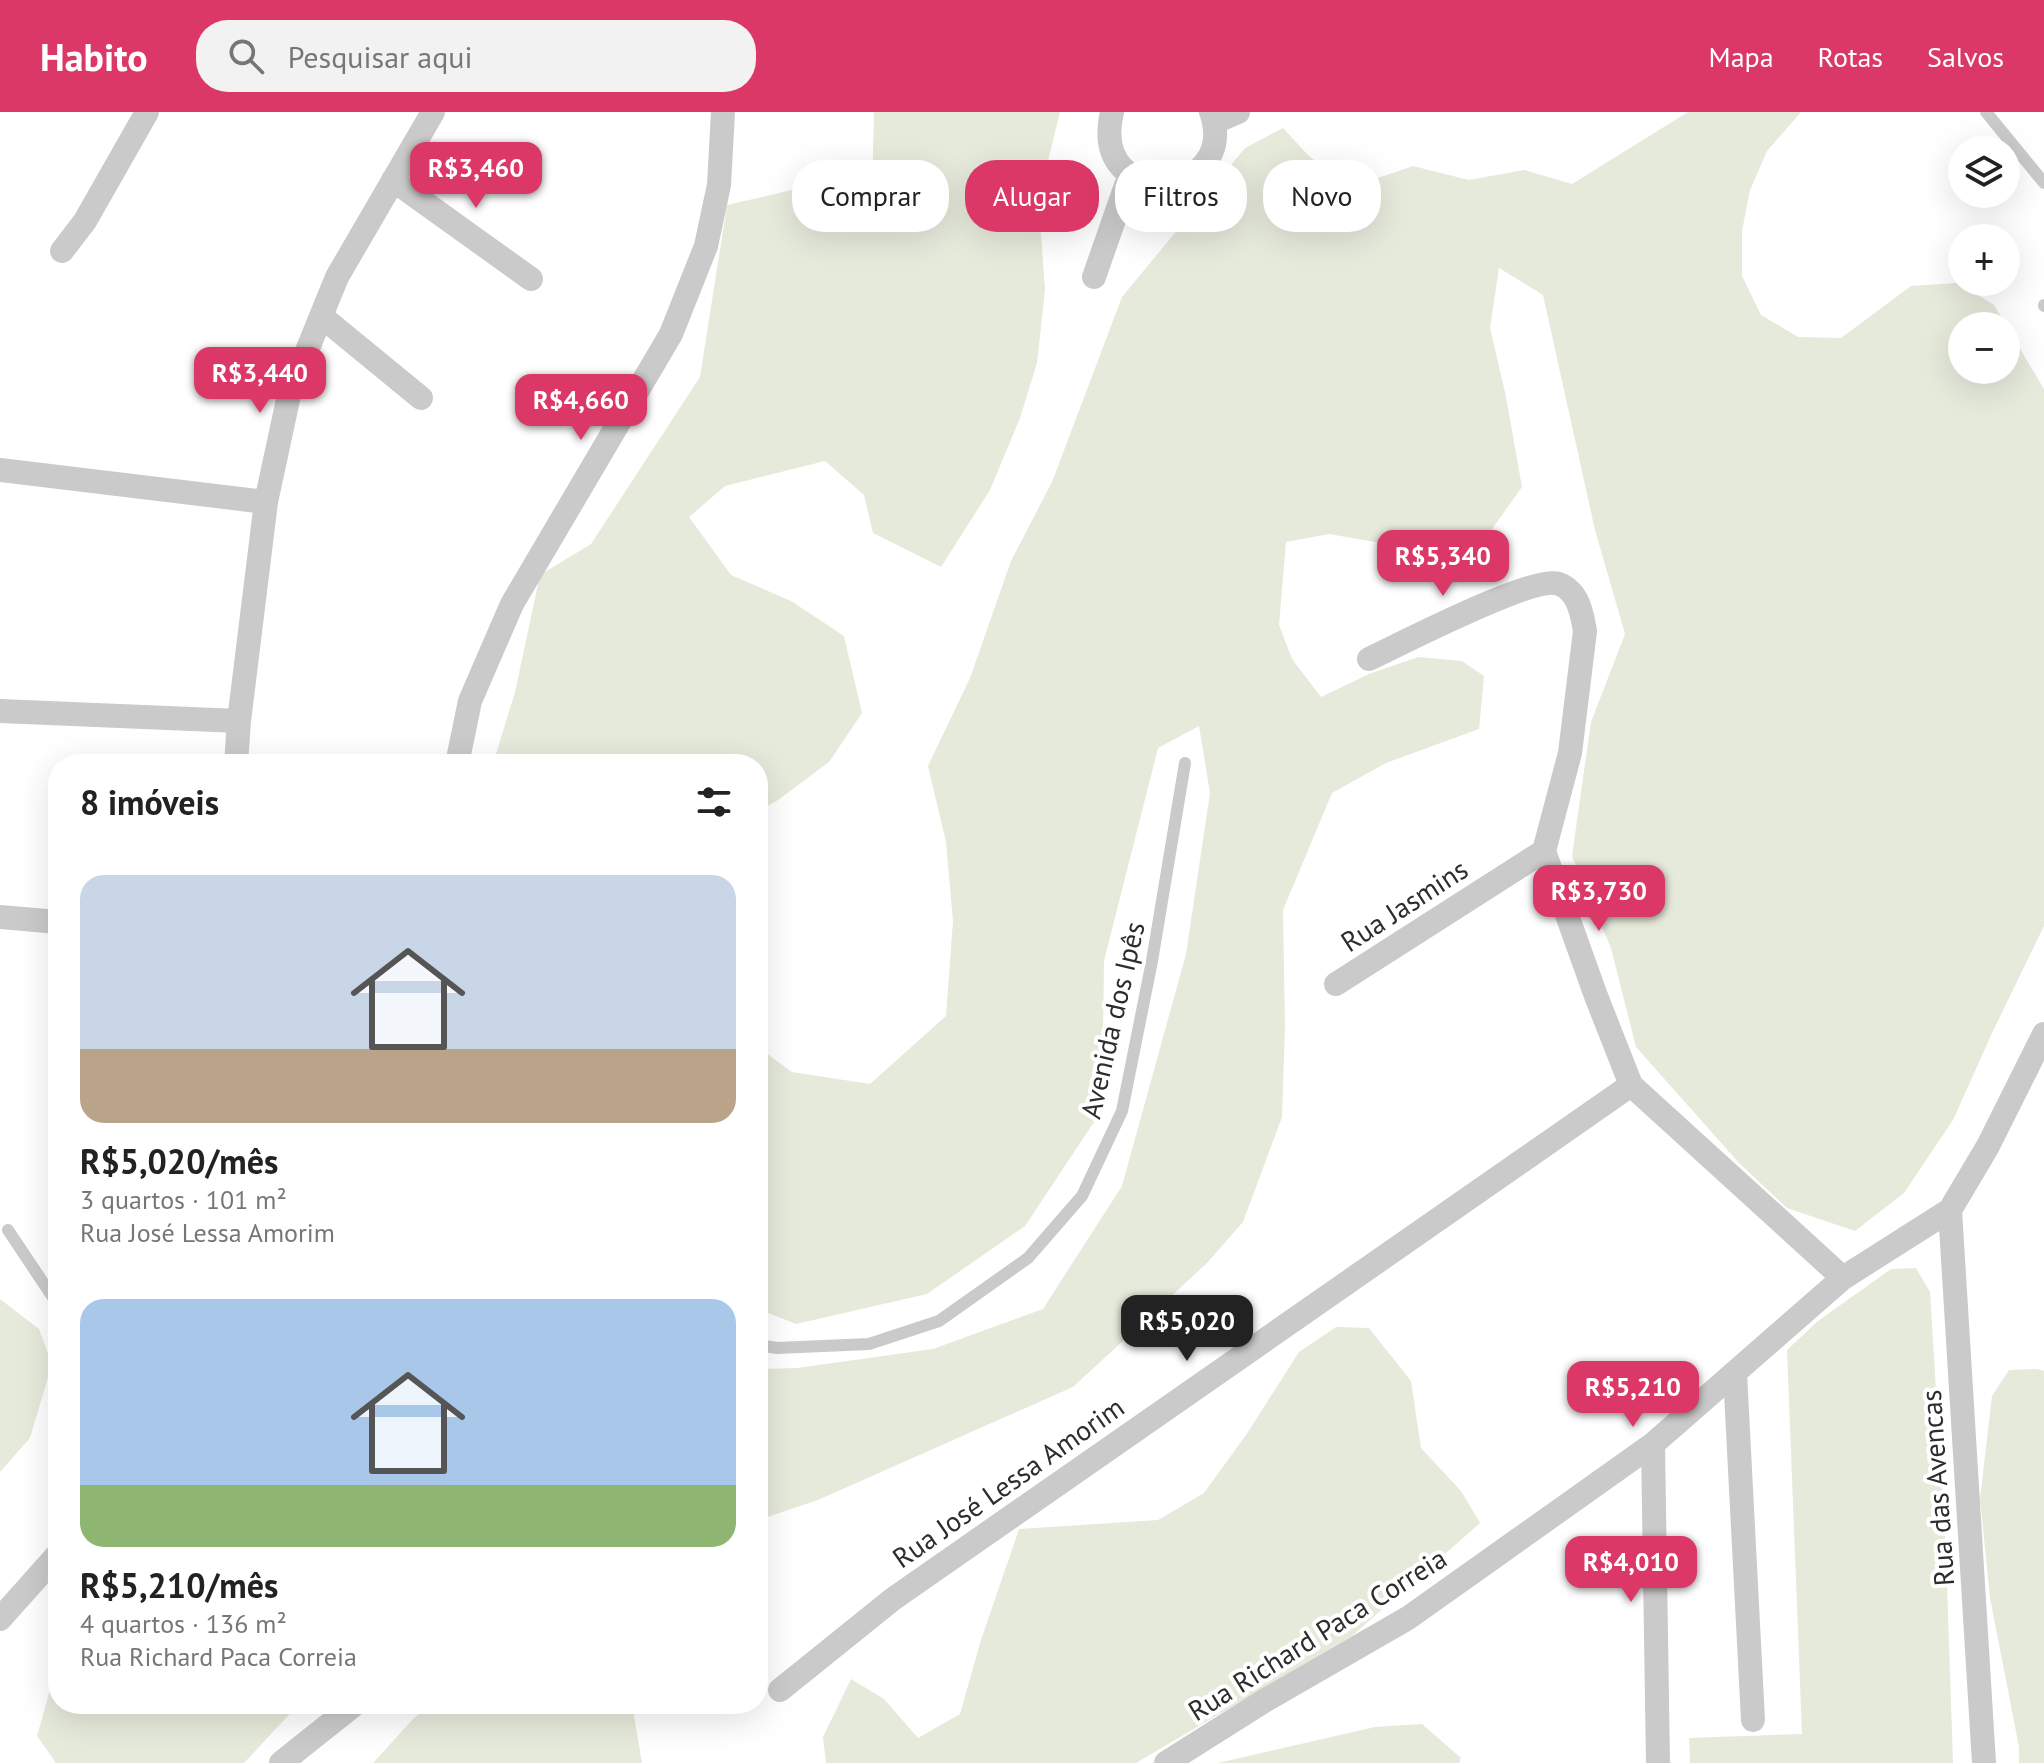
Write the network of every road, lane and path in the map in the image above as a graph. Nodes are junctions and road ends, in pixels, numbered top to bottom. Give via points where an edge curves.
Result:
1 (147, 112) edge
2 (433, 112) edge
3 (723, 112) edge
4 (1112, 112) edge
5 (1238, 112) edge
6 (1986, 112) edge
7 (1213, 117) edge
8 (1117, 160) edge
9 (1205, 160) edge
10 (393, 180) junction
11 (2044, 183) edge
12 (1115, 217) edge
13 (62, 251) dead end
14 (1094, 277) dead end
15 (531, 279) dead end
16 (321, 316) junction
17 (421, 398) dead end
18 (0, 470) edge
19 (266, 502) junction
20 (1369, 659) dead end
21 (0, 711) edge
22 (239, 721) junction
23 (237, 754) edge
24 (459, 754) edge
25 (1185, 763) dead end
26 (1544, 851) junction
27 (0, 917) edge
28 (48, 921) edge
29 (1336, 984) dead end
30 (2044, 1034) edge
31 (1631, 1085) junction
32 (1950, 1210) junction
33 (8, 1230) dead end
34 (1843, 1278) junction
35 (48, 1290) edge
36 (768, 1347) edge
37 (1735, 1373) junction
38 (1653, 1444) junction
39 (48, 1565) edge
40 (0, 1619) edge
41 (780, 1690) dead end
42 (342, 1714) edge
43 (1753, 1720) dead end
44 (281, 1763) edge
45 (1166, 1763) edge
46 (1658, 1763) edge
47 (1984, 1763) edge

1 - 13 street
2 - 10 street
3 - 24 street via 719,185 706,246 671,334 512,604 470,701
4 - 8 street via 1108,130
5 - 7 street
6 - 11 lane
7 - 9 street via 1215,140
10 - 15 street
10 - 16 street via 337,277
12 - 14 street
16 - 17 street
16 - 19 street via 289,395
18 - 19 street
19 - 22 street
20 - 26 street via 1537,584 1557,583 1570,591 1582,611 1585,631 1570,753
21 - 22 street
22 - 23 street
25 - 36 lane, Avenida dos Ipês via 1122,1111 1082,1196 1028,1258 939,1321 869,1344
26 - 29 street, Rua Jasmins
26 - 31 street
27 - 28 street
30 - 32 street, Rua Richard Paca Correia
31 - 34 street
31 - 41 street, Rua José Lessa Amorim via 906,1590
32 - 34 street, Rua Richard Paca Correia
32 - 47 street, Rua das Avencas
33 - 35 lane
34 - 37 street, Rua Richard Paca Correia
37 - 38 street, Rua Richard Paca Correia
37 - 43 street
38 - 45 street, Rua Richard Paca Correia via 1408,1618
38 - 46 street
39 - 40 street
42 - 44 street

